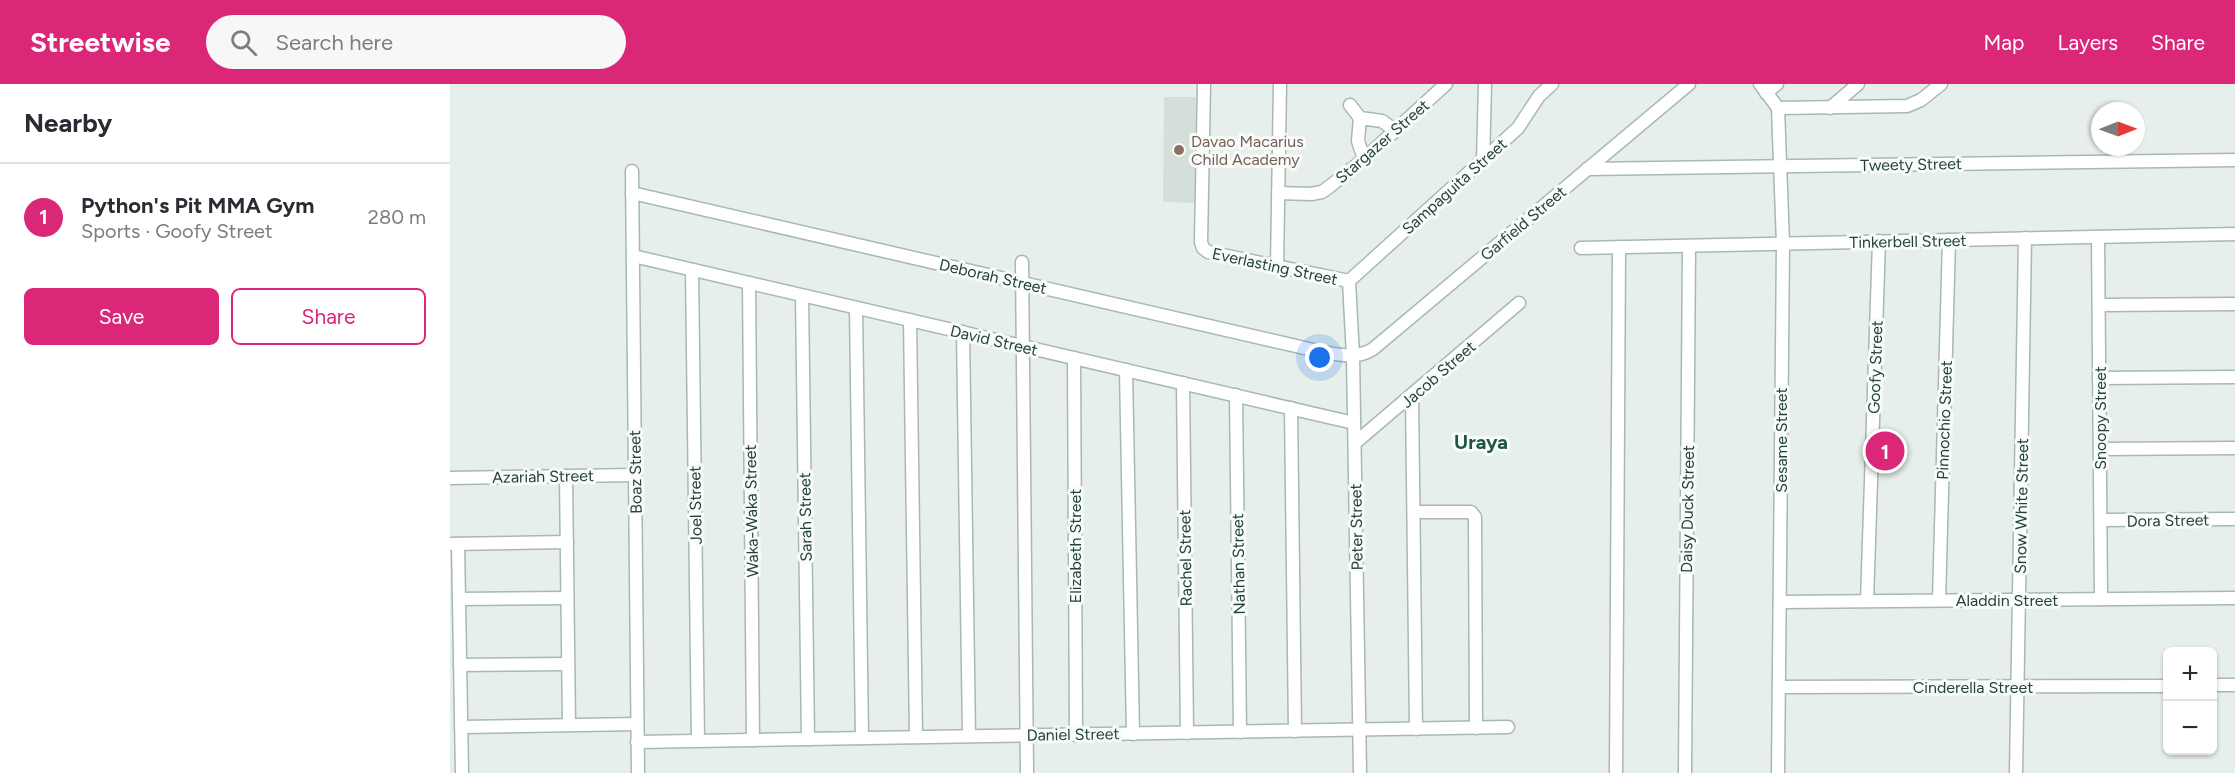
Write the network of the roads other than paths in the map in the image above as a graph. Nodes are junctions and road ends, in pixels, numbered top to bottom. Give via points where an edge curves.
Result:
1 (1204, 84) edge
2 (1280, 84) edge
3 (1446, 84) edge
4 (1485, 84) edge
5 (1552, 84) edge
6 (1689, 84) edge
7 (1777, 84) edge
8 (1858, 84) edge
9 (1941, 84) edge
10 (1763, 88) edge
11 (1350, 105) dead end
12 (1778, 108) junction
13 (1830, 108) junction
14 (1360, 118) junction
15 (1396, 130) junction
16 (1364, 159) junction
17 (1483, 160) junction
18 (2235, 160) edge
19 (1780, 166) junction
20 (1587, 169) junction
21 (632, 171) dead end
22 (632, 193) junction
23 (1278, 193) junction
24 (2235, 234) edge
25 (2098, 237) junction
26 (2025, 238) junction
27 (1949, 240) junction
28 (1879, 242) junction
29 (1783, 244) junction
30 (1689, 246) junction
31 (1619, 247) junction
32 (1581, 248) dead end
33 (633, 256) junction
34 (1022, 262) dead end
35 (1277, 267) junction
36 (692, 270) junction
37 (1349, 281) junction
38 (1022, 282) junction
39 (749, 283) junction
40 (802, 296) junction
41 (1519, 303) dead end
42 (2235, 304) edge
43 (2099, 306) junction
44 (856, 308) junction
45 (910, 320) junction
46 (963, 333) junction
47 (1023, 346) junction
48 (1353, 356) junction
49 (1074, 358) junction
50 (1126, 370) junction
51 (2235, 377) edge
52 (2099, 378) junction
53 (1183, 383) junction
54 (1236, 395) junction
55 (1412, 396) junction
56 (1291, 408) junction
57 (1354, 423) junction
58 (1355, 443) junction
59 (2235, 448) edge
60 (2100, 449) junction
61 (635, 475) junction
62 (566, 476) junction
63 (450, 478) edge
64 (1414, 512) junction
65 (2235, 519) edge
66 (2101, 520) junction
67 (567, 542) junction
68 (454, 544) edge
69 (567, 598) junction
70 (2235, 598) edge
71 (459, 599) junction
72 (2019, 599) junction
73 (2101, 599) junction
74 (1939, 600) junction
75 (1867, 601) junction
76 (1780, 602) junction
77 (568, 664) junction
78 (460, 665) junction
79 (2217, 685) edge
80 (2235, 685) edge
81 (2163, 686) edge
82 (1779, 687) junction
83 (2017, 687) junction
84 (637, 724) junction
85 (569, 725) junction
86 (1476, 728) junction
87 (1508, 728) dead end
88 (1416, 729) junction
89 (1359, 730) junction
90 (1295, 731) junction
91 (1240, 732) junction
92 (1187, 733) junction
93 (1133, 734) junction
94 (458, 735) edge
95 (1027, 735) junction
96 (1076, 735) junction
97 (969, 736) junction
98 (916, 737) junction
99 (862, 738) junction
100 (807, 739) junction
101 (698, 740) junction
102 (753, 740) junction
103 (638, 742) junction
104 (462, 773) edge
105 (638, 773) edge
106 (1027, 773) edge
107 (1360, 773) edge
108 (1616, 773) edge
109 (1685, 773) edge
110 (1778, 773) edge
111 (2016, 773) edge

1 - 35 street, Everlasting Street via 1203,248
2 - 23 street
3 - 15 street, Stargazer Street
4 - 17 street
5 - 17 street, Sampaguita Street via 1518,128
6 - 20 street, Garfield Street
7 - 10 street
8 - 13 street
9 - 13 street via 1907,106
10 - 12 street
11 - 14 street
12 - 13 street
12 - 19 street, Sesame Street
14 - 15 street via 1382,121
14 - 16 street via 1358,141
15 - 16 street, Stargazer Street
16 - 23 street, Stargazer Street via 1322,192
17 - 37 street, Sampaguita Street
18 - 19 street, Tweety Street
19 - 20 street, Tweety Street
19 - 29 street, Sesame Street
20 - 48 street, Garfield Street via 1373,349
21 - 22 street, Boaz Street
22 - 33 street, Boaz Street
22 - 38 street, Deborah Street
23 - 35 street
24 - 25 street, Tinkerbell Street
25 - 26 street, Tinkerbell Street
25 - 43 street, Snoopy Street
26 - 27 street, Tinkerbell Street
26 - 72 street, Snow White Street
27 - 28 street, Tinkerbell Street
27 - 74 street, Pinnochio Street
28 - 29 street, Tinkerbell Street
28 - 75 street, Goofy Street
29 - 30 street, Tinkerbell Street
29 - 76 street, Sesame Street
30 - 31 street, Tinkerbell Street
30 - 109 street, Daisy Duck Street
31 - 32 street, Tinkerbell Street
31 - 108 street
33 - 36 street, David Street
33 - 61 street, Boaz Street
34 - 38 street
35 - 37 street, Everlasting Street
36 - 39 street, David Street
36 - 101 street, Joel Street
37 - 48 street, Peter Street
38 - 47 street
38 - 48 street, Deborah Street
39 - 40 street, David Street
39 - 102 street, Waka-Waka Street
40 - 44 street, David Street
40 - 100 street, Sarah Street
41 - 55 street, Jacob Street
42 - 43 street
43 - 52 street, Snoopy Street
44 - 45 street, David Street
44 - 99 street
45 - 46 street, David Street
45 - 98 street
46 - 47 street, David Street
46 - 97 street
47 - 49 street, David Street
47 - 95 street
48 - 57 street, Peter Street
49 - 50 street, David Street
49 - 96 street, Elizabeth Street
50 - 53 street, David Street
50 - 93 street
51 - 52 street
52 - 60 street, Snoopy Street
53 - 54 street, David Street
53 - 92 street, Rachel Street
54 - 56 street, David Street
54 - 91 street, Nathan Street
55 - 58 street, Jacob Street
55 - 64 street
56 - 57 street, David Street
56 - 90 street
57 - 58 street, Peter Street
58 - 89 street, Peter Street
59 - 60 street
60 - 66 street, Snoopy Street
61 - 62 street, Azariah Street
61 - 84 street, Boaz Street
62 - 63 street, Azariah Street
62 - 67 street
64 - 86 street via 1471,512 1475,517
64 - 88 street
65 - 66 street, Dora Street
66 - 73 street, Snoopy Street
67 - 68 street
67 - 69 street
68 - 71 street
69 - 71 street
69 - 77 street
70 - 73 street, Aladdin Street
71 - 78 street
72 - 73 street, Aladdin Street
72 - 74 street, Aladdin Street
72 - 83 street, Snow White Street
74 - 75 street, Aladdin Street
75 - 76 street, Aladdin Street
76 - 82 street, Sesame Street
77 - 78 street
77 - 85 street
78 - 94 street
79 - 80 street
81 - 83 street, Cinderella Street
82 - 83 street, Cinderella Street
82 - 110 street, Sesame Street
83 - 111 street, Snow White Street
84 - 85 street
84 - 103 street, Boaz Street
85 - 94 street
86 - 87 street, Daniel Street
86 - 88 street, Daniel Street
88 - 89 street, Daniel Street
89 - 90 street, Daniel Street
89 - 107 street, Peter Street
90 - 91 street, Daniel Street
91 - 92 street, Daniel Street
92 - 93 street, Daniel Street
93 - 96 street, Daniel Street
94 - 104 street
95 - 96 street, Daniel Street
95 - 97 street, Daniel Street
95 - 106 street
97 - 98 street, Daniel Street
98 - 99 street, Daniel Street
99 - 100 street, Daniel Street
100 - 102 street, Daniel Street
101 - 102 street, Daniel Street
101 - 103 street, Daniel Street
103 - 105 street, Boaz Street

